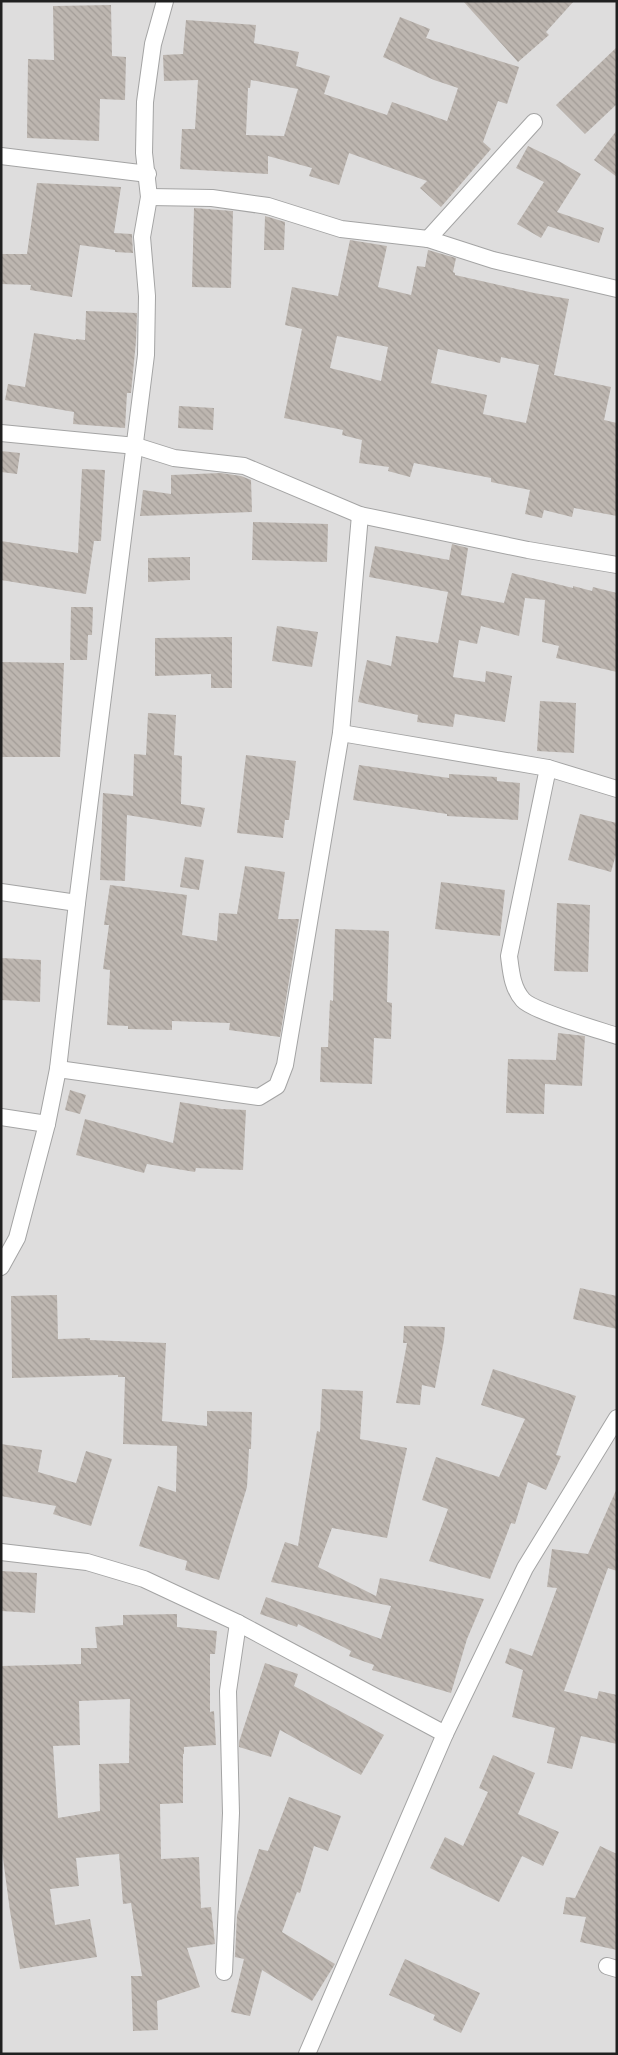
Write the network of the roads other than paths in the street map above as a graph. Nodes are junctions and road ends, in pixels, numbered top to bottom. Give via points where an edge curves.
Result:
1 (165, 1) edge
2 (534, 122) dead end
3 (1, 156) edge
4 (148, 174) junction
5 (149, 198) junction
6 (428, 239) junction
7 (617, 289) edge
8 (1, 433) edge
9 (136, 446) junction
10 (360, 514) junction
11 (617, 565) edge
12 (341, 733) junction
13 (548, 768) junction
14 (617, 789) edge
15 (1, 892) edge
16 (77, 904) junction
17 (617, 1036) edge
18 (58, 1068) junction
19 (1, 1117) edge
20 (47, 1124) junction
21 (1, 1267) edge
22 (617, 1418) edge
23 (1, 1552) edge
24 (238, 1623) junction
25 (445, 1734) junction
26 (224, 1972) dead end
27 (307, 2054) edge

1 - 4 street via 152,44 145,102 144,153
2 - 6 street
3 - 4 street
4 - 5 street
5 - 6 street via 212,198 268,206 341,229
5 - 9 street via 142,237 147,296 146,355
6 - 7 street via 493,260
8 - 9 street
9 - 10 street via 174,458 244,466
9 - 16 street
10 - 11 street via 528,550
10 - 12 street
12 - 13 street
12 - 18 street via 285,1065 277,1086 259,1097
13 - 14 street
13 - 17 street via 509,956 511,975 518,993 528,1004
15 - 16 street
16 - 18 street
18 - 20 street
19 - 20 street
20 - 21 street via 17,1238
22 - 25 street via 525,1568
23 - 24 street via 87,1562 115,1570
24 - 25 street
24 - 26 street via 228,1691 231,1813
25 - 27 street

